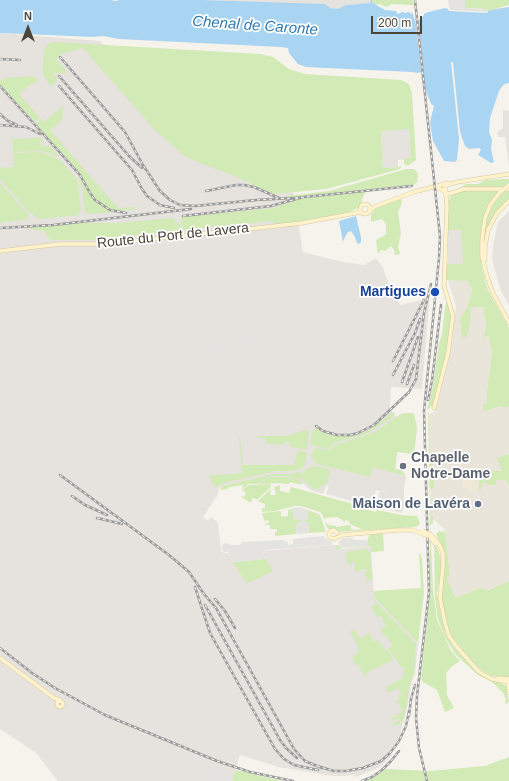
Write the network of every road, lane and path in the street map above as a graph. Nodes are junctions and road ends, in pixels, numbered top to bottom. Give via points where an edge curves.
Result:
1 (509, 174) edge
2 (449, 184) junction
3 (509, 187) edge
4 (422, 189) junction
5 (446, 192) junction
6 (452, 193) junction
7 (387, 201) junction
8 (509, 201) edge
9 (369, 206) junction
10 (446, 206) junction
11 (361, 210) junction
12 (370, 210) junction
13 (0, 250) edge
14 (488, 281) junction
15 (509, 323) edge
16 (435, 408) dead end
17 (337, 535) dead end
18 (431, 536) junction
19 (443, 559) junction
20 (0, 658) edge
21 (470, 662) junction
22 (509, 680) edge
23 (500, 681) junction
24 (508, 687) junction
25 (509, 693) edge
26 (58, 702) dead end

1 - 2 street
2 - 4 street
2 - 5 street via 445,187
2 - 6 street via 454,187
3 - 6 street via 464,189
3 - 14 street, bridge via 500,192 488,210 483,229 483,262
4 - 5 street via 438,188
4 - 7 street
5 - 6 street
5 - 10 street
6 - 10 street
7 - 9 street
7 - 12 street
8 - 14 street via 497,213 487,232 484,252
9 - 11 street via 363,204
9 - 12 street
10 - 16 street via 445,282 453,306 453,316 448,353
11 - 12 street via 366,214
11 - 13 street, Route du Port de Lavera via 302,223 102,244
14 - 15 street
17 - 18 street, bridge via 414,528
18 - 19 street
18 - 19 street via 441,547
19 - 21 street via 439,594 446,627 454,643
20 - 26 street
21 - 22 street via 491,676
21 - 23 street via 483,675
22 - 23 street
22 - 24 street
23 - 24 street
24 - 25 street

